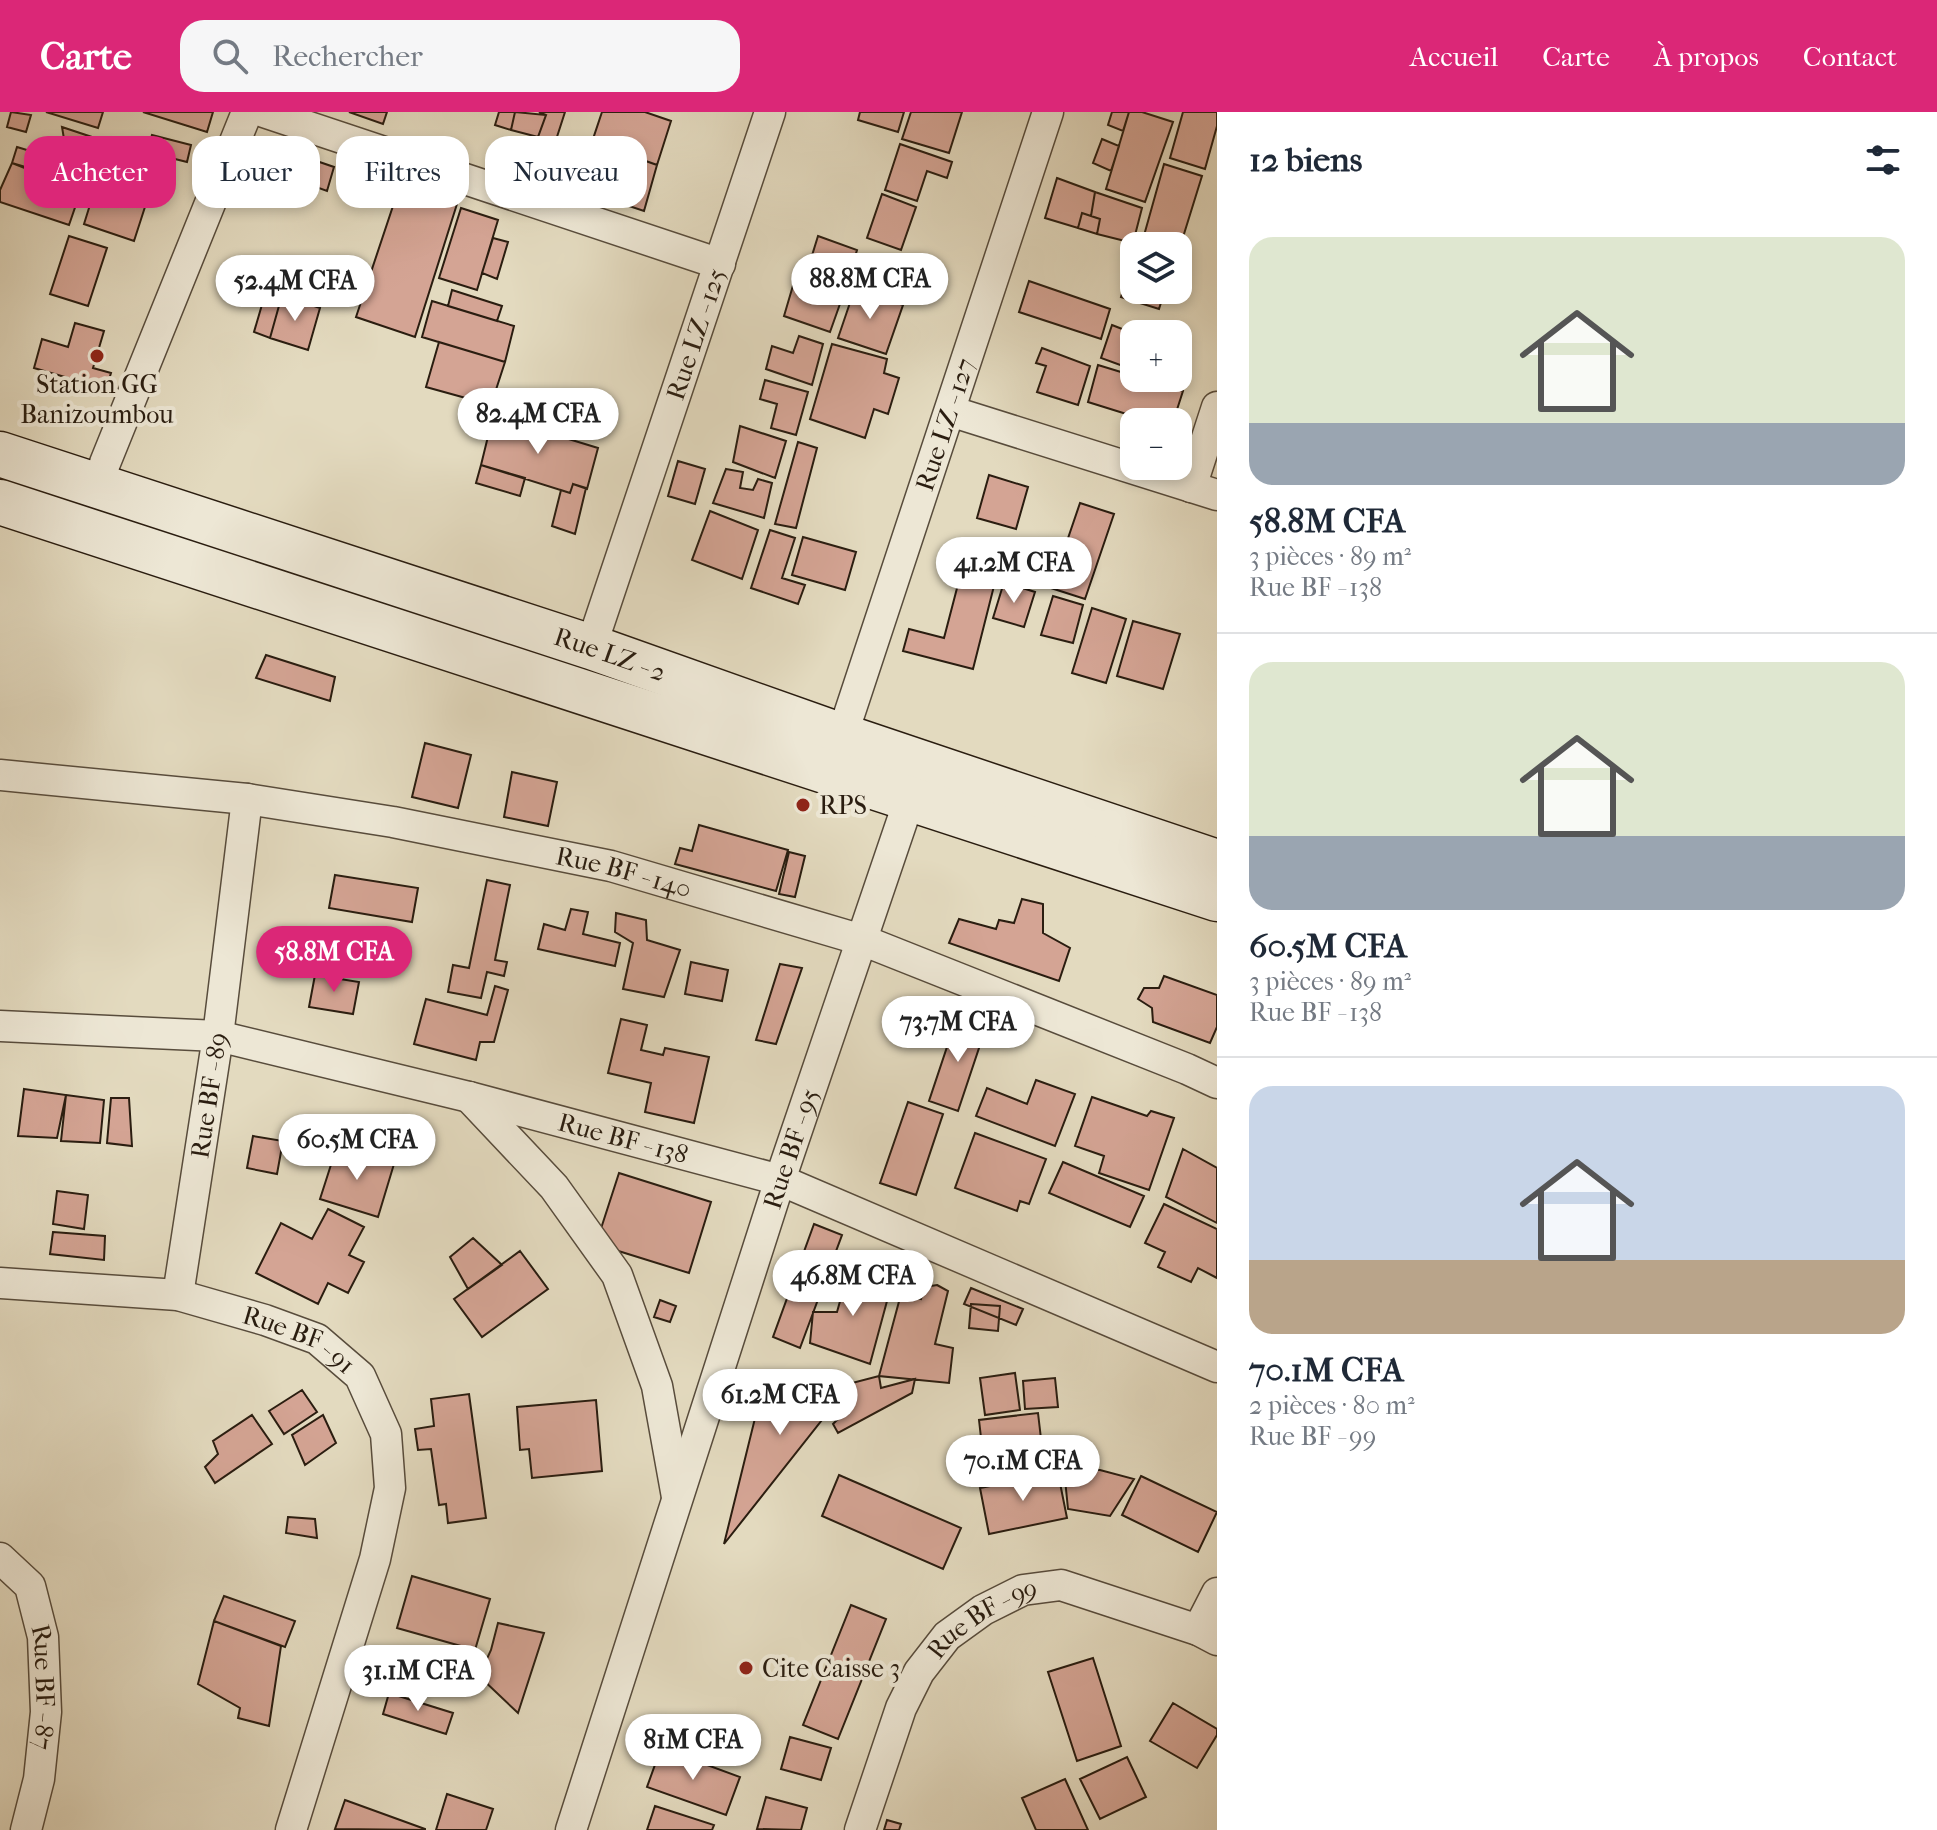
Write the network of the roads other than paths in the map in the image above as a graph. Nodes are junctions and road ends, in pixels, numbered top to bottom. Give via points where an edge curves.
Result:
1 (247, 112) edge
2 (264, 112) edge
3 (770, 112) edge
4 (1048, 112) edge
5 (720, 264) junction
6 (1217, 407) edge
7 (950, 411) junction
8 (0, 454) edge
9 (98, 486) junction
10 (1204, 491) edge
11 (0, 502) edge
12 (591, 647) junction
13 (842, 736) junction
14 (920, 768) junction
15 (0, 775) edge
16 (247, 799) junction
17 (1217, 862) edge
18 (1217, 899) edge
19 (862, 940) junction
20 (0, 1026) edge
21 (218, 1036) junction
22 (1217, 1083) edge
23 (469, 1097) junction
24 (780, 1180) junction
25 (0, 1283) edge
26 (178, 1295) junction
27 (1217, 1367) edge
28 (678, 1503) junction
29 (0, 1558) edge
30 (1217, 1593) edge
31 (1208, 1635) edge
32 (26, 1830) edge
33 (291, 1830) edge
34 (571, 1830) edge
35 (860, 1830) edge

1 - 9 street
2 - 5 street
3 - 5 street, Rue LZ - 125
4 - 7 street, Rue LZ - 127
5 - 12 street, Rue LZ - 125
6 - 10 street
7 - 10 street
7 - 13 street, Rue LZ - 127
8 - 9 main road, Rue LZ - 2
9 - 12 main road, Rue LZ - 2
11 - 14 main road, Rue LZ - 2
12 - 13 main road, Rue LZ - 2
13 - 14 main road, Rue LZ - 2
14 - 17 main road, Rue LZ - 2
14 - 18 main road, Rue LZ - 2
14 - 19 street, Rue BF - 95
15 - 16 street, Rue BF - 140
16 - 19 street, Rue BF - 140 via 611,866
16 - 21 street, Rue BF - 89
19 - 22 street, Rue BF - 140
19 - 24 street, Rue BF - 95
20 - 21 street, Rue BF - 138
21 - 23 street, Rue BF - 138
21 - 26 street, Rue BF - 89
23 - 24 street, Rue BF - 138
23 - 28 street via 554,1187 617,1275 657,1386
24 - 27 street, Rue BF - 138
24 - 28 street, Rue BF - 95
25 - 26 street, Rue BF - 91
26 - 33 street, Rue BF - 91 via 317,1339 360,1376 386,1434 390,1488 375,1559
28 - 34 street, Rue BF - 95
29 - 32 street, Rue BF - 87 via 30,1586 43,1637 46,1712 39,1779
30 - 31 street
31 - 35 street, Rue BF - 99 via 1061,1585 1023,1590 983,1610 947,1636 919,1672 901,1708

